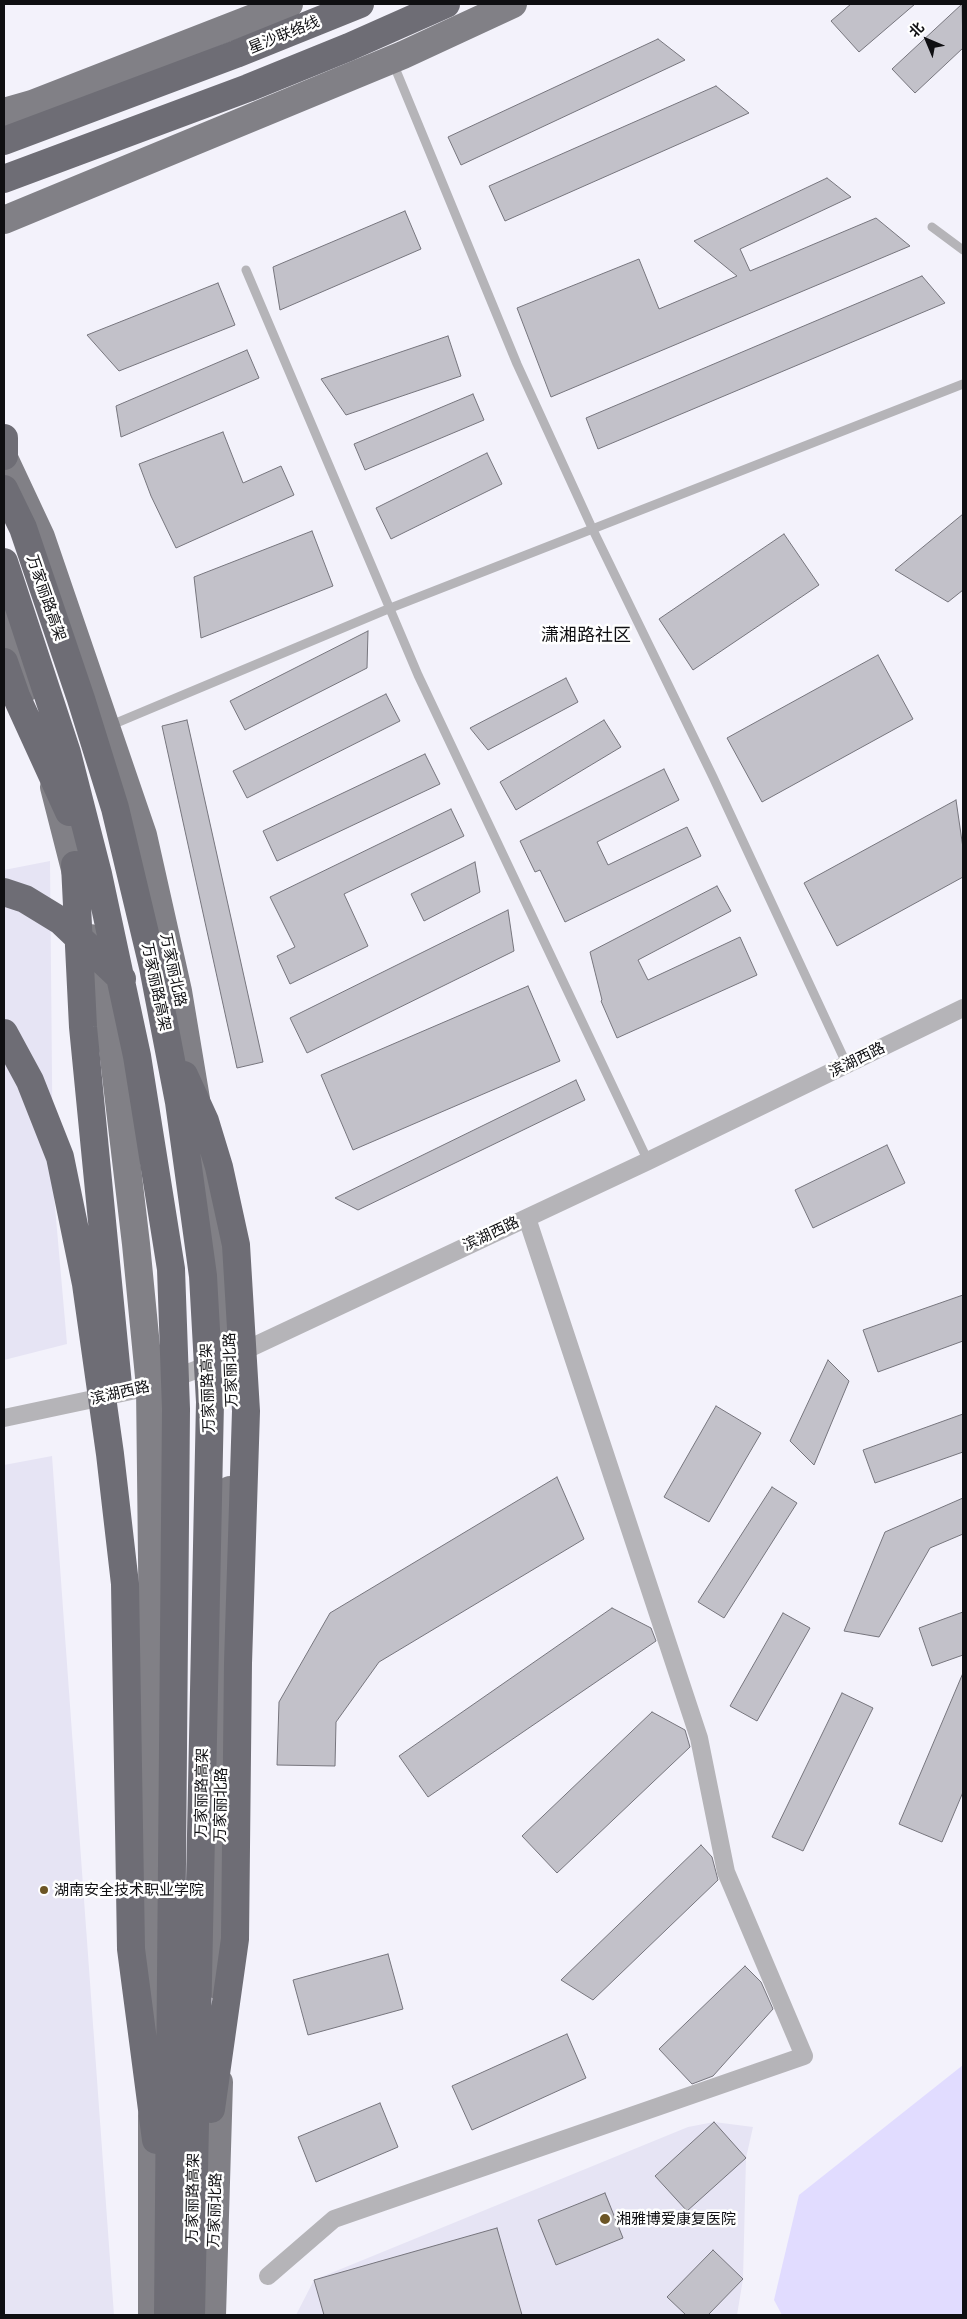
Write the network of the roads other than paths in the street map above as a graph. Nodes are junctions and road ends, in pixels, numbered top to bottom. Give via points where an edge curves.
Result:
1 (289, 4) edge
2 (360, 4) edge
3 (446, 4) edge
4 (513, 4) edge
5 (392, 60) junction
6 (4, 112) edge
7 (75, 113) junction
8 (146, 126) junction
9 (4, 132) edge
10 (4, 141) edge
11 (4, 179) edge
12 (4, 198) edge
13 (4, 220) edge
14 (932, 226) dead end
15 (963, 250) edge
16 (246, 270) dead end
17 (963, 384) edge
18 (4, 438) edge
19 (4, 457) edge
20 (4, 488) edge
21 (593, 530) junction
22 (4, 562) edge
23 (388, 609) junction
24 (4, 621) edge
25 (4, 662) edge
26 (109, 726) dead end
27 (86, 869) junction
28 (4, 892) edge
29 (963, 1008) edge
30 (4, 1034) edge
31 (847, 1065) junction
32 (648, 1161) junction
33 (527, 1218) junction
34 (233, 1356) junction
35 (150, 1387) junction
36 (4, 1418) edge
37 (125, 1584) junction
38 (180, 2238) junction
39 (268, 2276) dead end
40 (152, 2315) edge
41 (168, 2315) edge
42 (191, 2315) edge
43 (212, 2315) edge

1 - 6 main road
2 - 7 highway, 星沙联络线
3 - 8 highway via 340,51
4 - 5 main road
5 - 13 main road
5 - 21 lane via 517,364
7 - 9 highway
7 - 10 highway
8 - 11 highway
8 - 12 highway
14 - 15 lane
16 - 23 lane
17 - 21 lane
18 - 19 highway
19 - 34 main road, 万家丽北路 via 41,537 143,834 178,991 214,1210
20 - 38 highway, 万家丽路高架 via 23,528 115,808 153,967 179,1102 203,1276 210,1402
21 - 23 lane
21 - 31 lane
22 - 27 highway, 万家丽路高架 via 67,753
23 - 26 lane
23 - 32 lane
24 - 27 main road
25 - 27 highway
27 - 35 main road via 113,1050
27 - 37 highway via 83,1027 124,1449
27 - 38 highway, 万家丽路高架 via 137,1056 171,1269 176,1419
28 - 38 highway via 25,899 61,921 106,961 150,1009 176,1056 205,1121 236,1245 246,1411 238,1663 235,1939
29 - 31 street, 滨湖西路
30 - 37 highway via 30,1081 60,1157 86,1284
31 - 32 street, 滨湖西路
32 - 33 street, 滨湖西路
33 - 34 street, 滨湖西路
33 - 39 street via 699,1738 726,1872 804,2056 334,2218
34 - 35 street, 滨湖西路
34 - 43 main road, 万家丽北路 via 222,1689 218,2113
35 - 36 street, 滨湖西路
35 - 40 main road
37 - 38 highway via 131,1949
38 - 41 highway, 万家丽路高架
38 - 42 highway, 万家丽路高架

